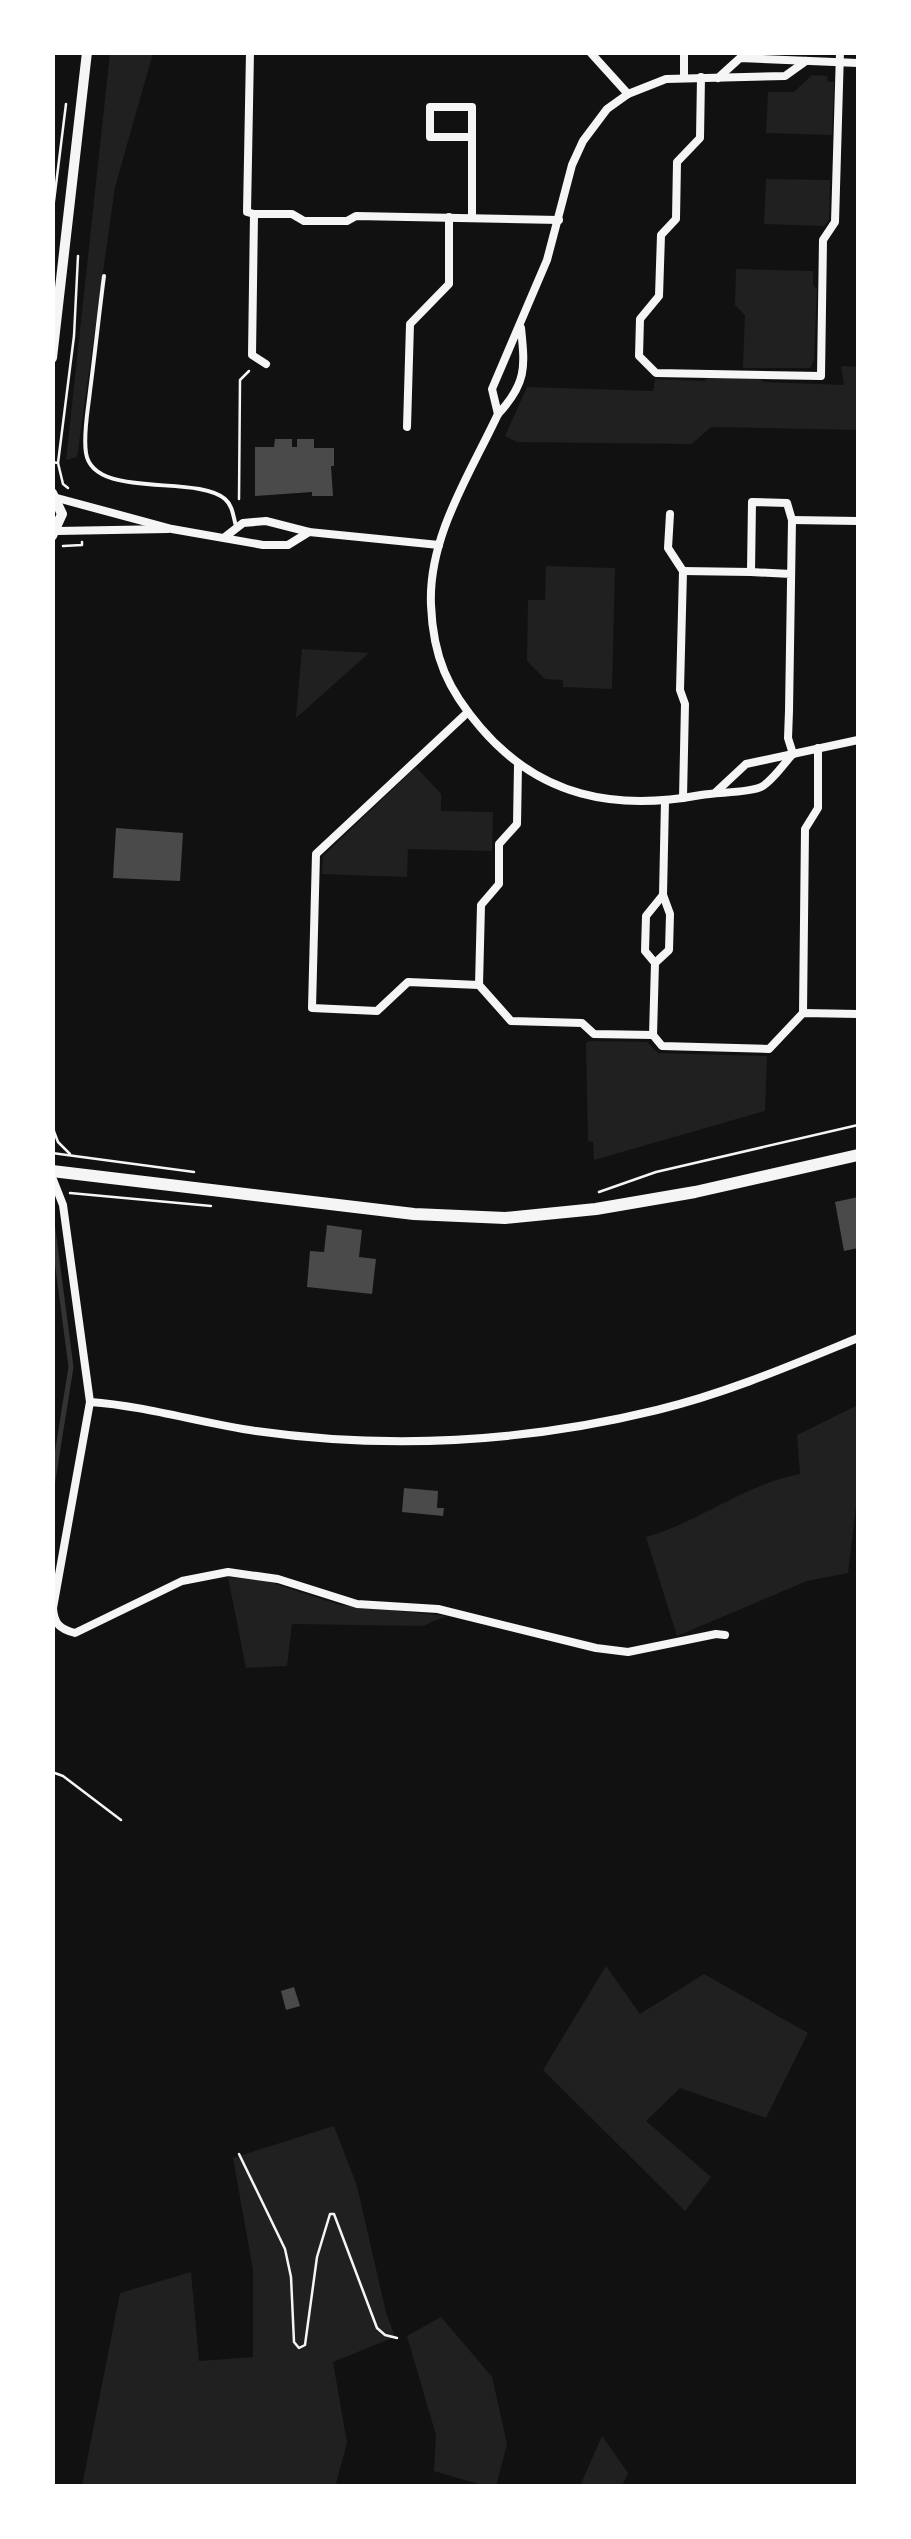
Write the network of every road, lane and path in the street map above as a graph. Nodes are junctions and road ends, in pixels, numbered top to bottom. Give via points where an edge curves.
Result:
1 (88, 52) edge
2 (250, 52) edge
3 (590, 52) edge
4 (684, 52) edge
5 (840, 57) edge
6 (806, 61) junction
7 (858, 63) edge
8 (701, 77) junction
9 (684, 78) junction
10 (718, 78) junction
11 (68, 89) dead end
12 (628, 94) junction
13 (472, 138) junction
14 (254, 214) junction
15 (52, 217) edge
16 (449, 217) junction
17 (472, 218) junction
18 (559, 220) junction
19 (78, 257) dead end
20 (104, 276) dead end
21 (520, 328) junction
22 (252, 355) junction
23 (52, 358) edge
24 (266, 364) dead end
25 (498, 414) junction
26 (407, 427) dead end
27 (58, 463) dead end
28 (55, 496) edge
29 (670, 514) dead end
30 (792, 520) junction
31 (858, 521) edge
32 (240, 524) junction
33 (172, 529) junction
34 (310, 532) junction
35 (55, 534) edge
36 (225, 537) junction
37 (439, 545) junction
38 (683, 571) junction
39 (751, 572) junction
40 (791, 574) junction
41 (468, 712) junction
42 (858, 740) edge
43 (818, 748) junction
44 (793, 754) junction
45 (518, 766) junction
46 (716, 792) junction
47 (683, 798) junction
48 (666, 801) junction
49 (663, 895) junction
50 (655, 963) junction
51 (479, 985) junction
52 (803, 1013) junction
53 (858, 1014) edge
54 (653, 1035) junction
55 (858, 1125) edge
56 (52, 1126) edge
57 (52, 1154) edge
58 (71, 1155) junction
59 (858, 1156) edge
60 (196, 1172) dead end
61 (52, 1174) edge
62 (586, 1196) dead end
63 (858, 1338) edge
64 (90, 1402) junction
65 (725, 1636) dead end
66 (52, 1772) edge
67 (121, 1820) dead end
68 (239, 2154) dead end
69 (398, 2338) dead end

1 - 23 street
2 - 14 street via 247,212
3 - 12 street
4 - 9 street
5 - 6 street
5 - 7 street
5 - 8 street via 835,222 822,240 821,376 656,372 639,356 640,319 659,296 661,235 676,219 677,162 700,138
6 - 10 street via 785,76
6 - 10 street via 740,58
8 - 9 street
8 - 10 street
9 - 12 street
11 - 15 path
12 - 18 street via 607,109 583,142
13 - 13 street via 472,106 430,106 430,137
13 - 17 street
14 - 16 street via 292,214 304,221
14 - 22 street
16 - 17 street
16 - 26 street via 449,284 410,324
17 - 18 street
18 - 21 street
19 - 27 path
20 - 32 lane via 87,417 92,466 128,482 220,495
21 - 25 street via 492,389
21 - 25 street via 525,370
22 - 24 street
22 - 32 path via 252,368 240,380
25 - 37 street
28 - 33 street
28 - 35 street via 62,514
29 - 38 street via 668,548
30 - 31 street
30 - 39 street via 787,503 752,502
30 - 40 street
32 - 34 street via 266,521
32 - 36 street
33 - 35 street
33 - 36 street
34 - 36 street via 281,546
34 - 37 street
37 - 41 street via 431,579 437,649 443,676
38 - 39 street
38 - 47 street
39 - 40 street
40 - 44 street
41 - 45 street
41 - 51 street via 316,854 312,1008 377,1011 408,982
42 - 43 street
43 - 44 street
43 - 52 street via 818,808 805,829
44 - 46 street via 746,764
44 - 46 street via 762,787
45 - 48 street via 593,797
45 - 51 street via 516,824 499,844 498,884 481,905
46 - 47 street
47 - 48 street
48 - 49 street
49 - 50 street via 669,950
49 - 50 street via 646,916 645,952
50 - 54 street
51 - 54 street via 511,1021
52 - 53 street
52 - 54 street via 769,1049 662,1046
55 - 62 path via 656,1172
56 - 58 path
57 - 58 path
58 - 60 path
59 - 61 main road via 695,1192 505,1218
61 - 64 street via 63,1205
63 - 64 street via 659,1410 558,1431 460,1441 254,1431
64 - 65 street via 53,1608 62,1630 75,1633 182,1581 228,1572 278,1579 357,1604 472,1616 628,1652
66 - 67 path
68 - 69 path via 285,2249 299,2348 305,2345 330,2214 377,2328

